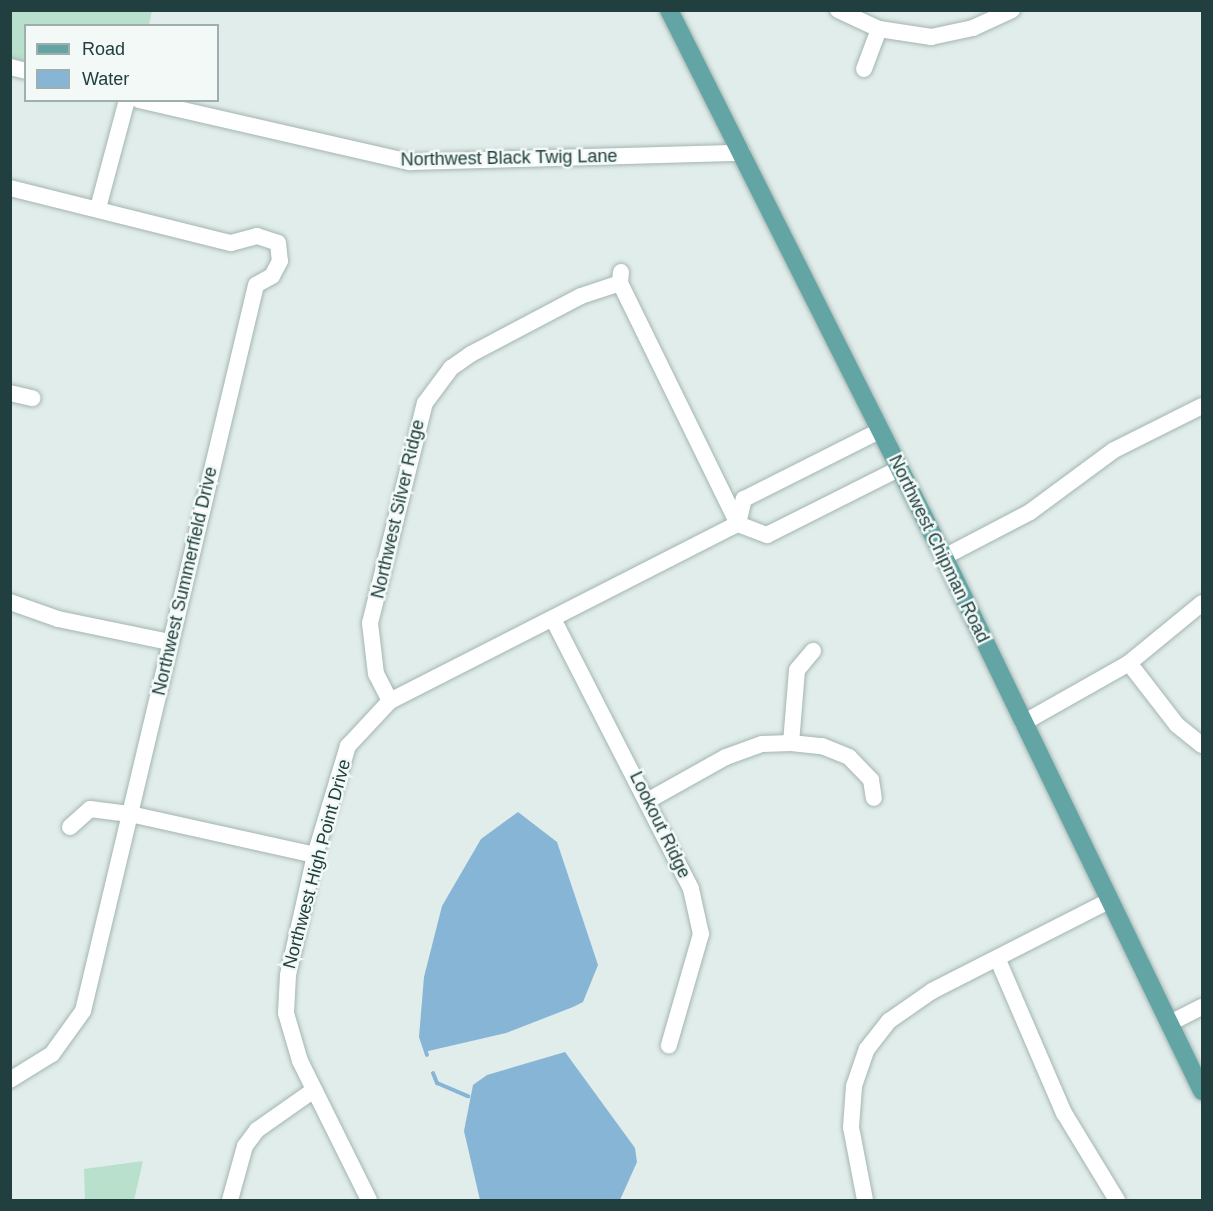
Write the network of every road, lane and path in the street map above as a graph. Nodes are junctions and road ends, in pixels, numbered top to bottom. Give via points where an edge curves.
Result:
1 (669, 10) edge
2 (838, 10) edge
3 (1012, 10) edge
4 (879, 29) junction
5 (864, 69) dead end
6 (126, 102) edge
7 (148, 102) edge
8 (742, 153) junction
9 (10, 188) edge
10 (98, 208) junction
11 (10, 393) edge
12 (32, 398) dead end
13 (1203, 406) edge
14 (881, 430) junction
15 (900, 468) junction
16 (738, 524) junction
17 (944, 557) junction
18 (10, 602) edge
19 (1203, 603) edge
20 (553, 619) junction
21 (169, 642) junction
22 (813, 651) dead end
23 (1129, 663) junction
24 (390, 701) junction
25 (1023, 723) junction
26 (791, 743) junction
27 (1203, 745) edge
28 (874, 798) dead end
29 (649, 800) junction
30 (130, 814) junction
31 (70, 827) dead end
32 (315, 855) junction
33 (1109, 901) junction
34 (998, 960) junction
35 (1203, 1007) edge
36 (1170, 1023) junction
37 (669, 1045) dead end
38 (10, 1080) edge
39 (314, 1090) junction
40 (1203, 1091) edge
41 (230, 1200) edge
42 (369, 1200) edge
43 (865, 1200) edge
44 (1117, 1200) edge

1 - 8 main road, Northwest Chipman Road
2 - 4 street
3 - 4 street via 973,28 931,37
4 - 5 street
6 - 10 street
7 - 8 street, Northwest Black Twig Lane via 410,162
8 - 14 main road, Northwest Chipman Road
9 - 10 street, Northwest Summerfield Drive
10 - 21 street, Northwest Summerfield Drive via 231,243 257,236 278,243 280,261 272,276 256,285
11 - 12 street
13 - 17 street via 1114,450 1030,512
14 - 15 main road, Northwest Chipman Road
14 - 16 street via 744,499
15 - 16 street via 767,535
15 - 17 main road, Northwest Chipman Road
16 - 20 street, Northwest High Point Drive
16 - 24 street, Northwest Silver Ridge via 620,277 581,296 471,354 451,368 425,402 370,623 376,674
17 - 25 main road, Northwest Chipman Road
18 - 21 street via 58,619
19 - 23 street
20 - 24 street, Northwest High Point Drive
20 - 29 street, Lookout Ridge
21 - 30 street, Northwest Summerfield Drive
22 - 26 street via 796,670
23 - 25 street
23 - 27 street via 1177,725
24 - 32 street, Northwest High Point Drive via 348,746
25 - 33 main road, Northwest Chipman Road
26 - 28 street via 822,746 849,757 871,780
26 - 29 street via 762,744 726,757
29 - 37 street, Lookout Ridge via 691,889 702,934
30 - 31 street via 90,809
30 - 32 street
30 - 38 street, Northwest Summerfield Drive via 83,1011 52,1054
32 - 39 street, Northwest High Point Drive via 285,996 294,1045
33 - 34 street
33 - 36 main road, Northwest Chipman Road
34 - 43 street via 932,991 889,1021 867,1048 854,1086 851,1127
34 - 44 street via 1064,1113
35 - 36 street
36 - 40 main road, Northwest Chipman Road
39 - 41 street via 257,1130 245,1146
39 - 42 street, Northwest High Point Drive

